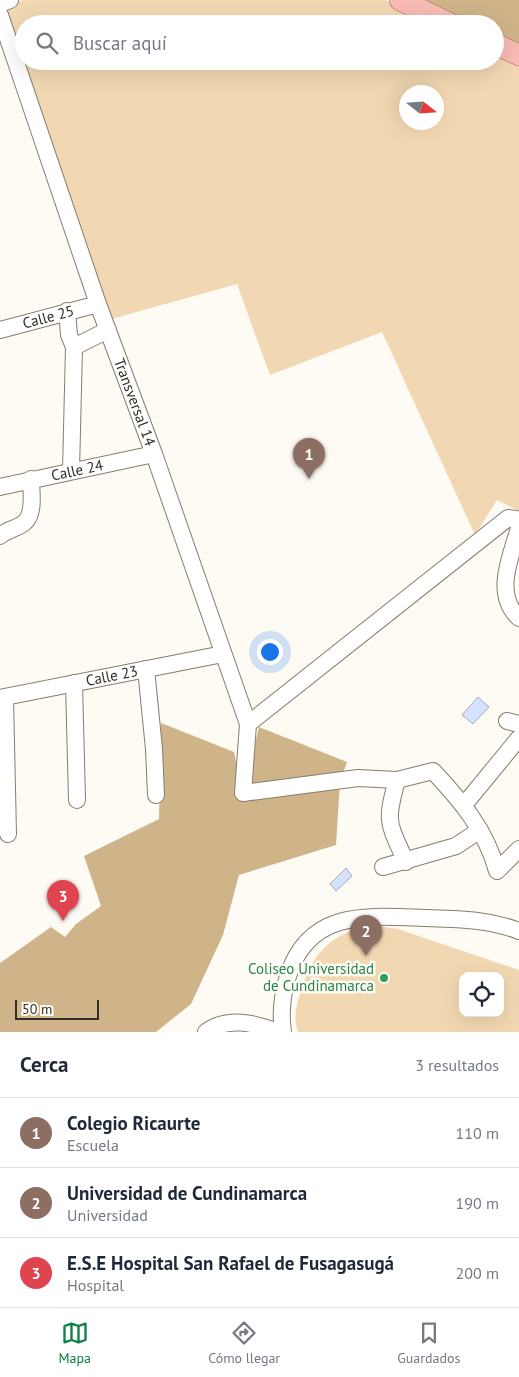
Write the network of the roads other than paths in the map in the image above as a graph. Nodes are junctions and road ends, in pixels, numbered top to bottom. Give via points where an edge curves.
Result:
1 (10, 0) edge
2 (400, 0) edge
3 (0, 4) edge
4 (0, 15) edge
5 (432, 15) edge
6 (504, 48) edge
7 (519, 56) edge
8 (15, 59) edge
9 (19, 70) edge
10 (98, 304) junction
11 (67, 312) junction
12 (0, 330) edge
13 (108, 330) junction
14 (74, 347) junction
15 (154, 454) junction
16 (71, 471) junction
17 (31, 479) junction
18 (0, 487) edge
19 (519, 527) edge
20 (0, 536) edge
21 (519, 618) edge
22 (223, 654) junction
23 (146, 669) junction
24 (74, 683) junction
25 (2, 698) edge
26 (248, 724) junction
27 (519, 738) edge
28 (397, 780) junction
29 (156, 795) dead end
30 (77, 800) dead end
31 (464, 805) junction
32 (480, 830) junction
33 (8, 834) dead end
34 (519, 848) edge
35 (406, 862) junction
36 (383, 867) dead end
37 (519, 931) edge
38 (282, 1009) junction
39 (257, 1024) junction
40 (206, 1032) edge
41 (278, 1032) edge
42 (283, 1032) edge

1 - 3 street
2 - 5 main road
4 - 8 street, Transversal 14
6 - 7 main road
9 - 10 street, Transversal 14
10 - 11 street, Calle 25
10 - 13 street, Transversal 14
11 - 12 street, Calle 25
11 - 14 street via 69,335
13 - 14 street
13 - 15 street, Transversal 14
14 - 16 street
15 - 16 street, Calle 24
15 - 22 street, Transversal 14
16 - 17 street, Calle 24
17 - 18 street, Calle 24
17 - 20 street via 30,513 25,523 6,530
19 - 21 street via 505,580 507,599
19 - 26 street via 516,519 508,518
22 - 23 street, Calle 23
22 - 26 street, Transversal 14
23 - 24 street, Calle 23
23 - 29 street
24 - 25 street, Calle 23
24 - 30 street
25 - 33 street
26 - 28 street, Transversal 14 via 243,794 358,778
27 - 31 street
28 - 31 street via 433,771
28 - 35 street via 388,812 389,825
31 - 32 street
32 - 34 street via 491,849 496,871
32 - 35 street via 456,846
35 - 36 street
37 - 38 street via 483,920 374,916 349,919 325,927 310,937 291,965 282,995
38 - 39 street
38 - 42 street
39 - 40 street via 233,1022 212,1027
39 - 41 street

